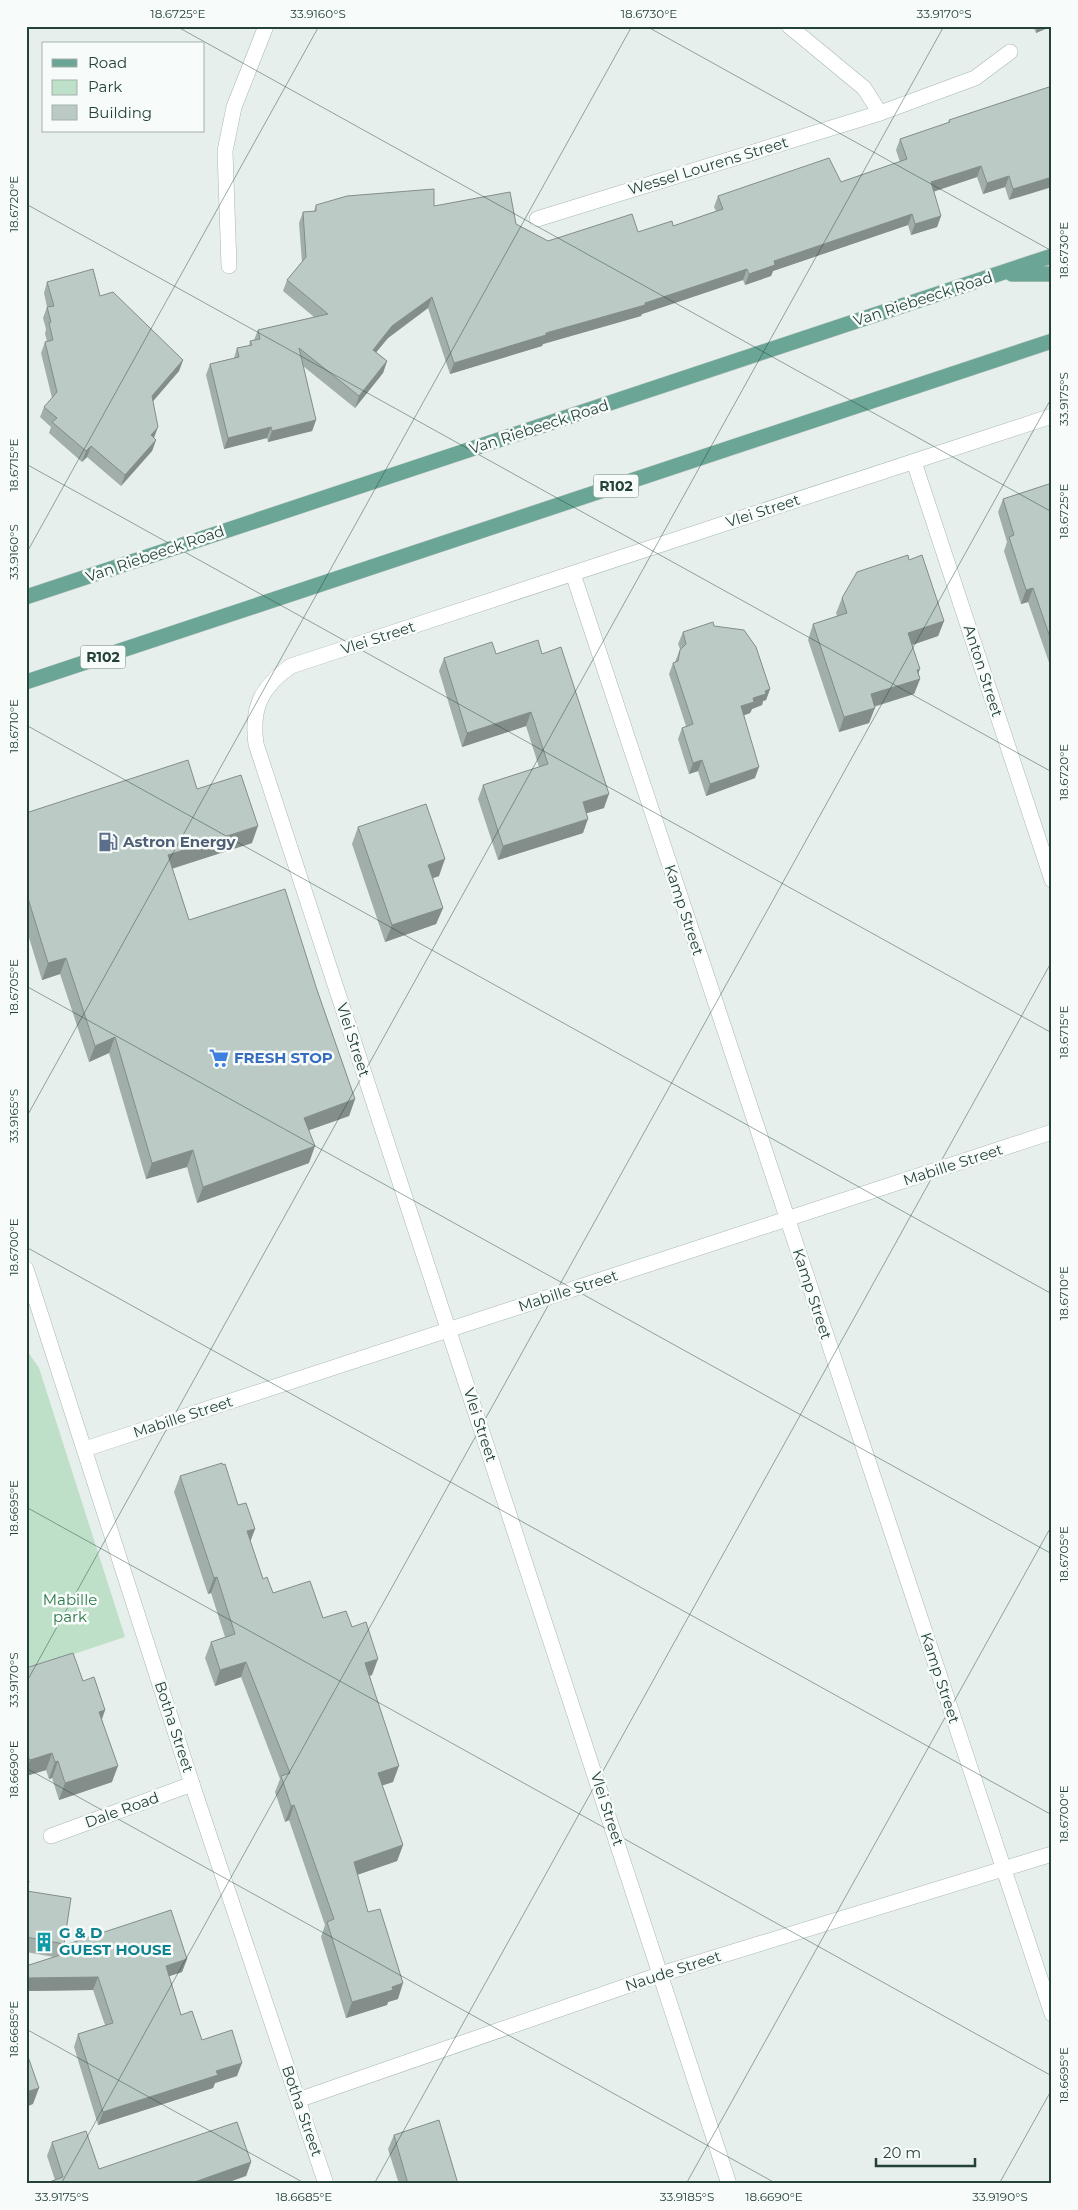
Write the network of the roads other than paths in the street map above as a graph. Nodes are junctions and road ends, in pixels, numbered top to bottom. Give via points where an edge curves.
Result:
1 (266, 26) edge
2 (790, 26) edge
3 (1010, 52) dead end
4 (880, 113) junction
5 (537, 219) dead end
6 (1052, 256) edge
7 (229, 266) dead end
8 (1000, 274) junction
9 (1052, 274) edge
10 (1052, 341) edge
11 (1052, 416) edge
12 (914, 462) junction
13 (573, 574) junction
14 (26, 597) edge
15 (26, 682) edge
16 (1052, 880) edge
17 (1052, 1132) edge
18 (787, 1219) junction
19 (26, 1269) edge
20 (31, 1301) edge
21 (448, 1330) junction
22 (84, 1449) junction
23 (192, 1784) junction
24 (51, 1836) dead end
25 (1052, 1854) edge
26 (1004, 1870) junction
27 (661, 1974) junction
28 (1052, 2014) edge
29 (298, 2100) junction
30 (326, 2184) edge
31 (729, 2184) edge

1 - 7 street via 234,107 225,152
2 - 4 street via 864,88
3 - 4 street, Wessel Lourens Street via 975,78
4 - 5 street, Wessel Lourens Street
6 - 8 main road, Van Riebeeck Road
8 - 9 main road
8 - 14 main road, Van Riebeeck Road
10 - 15 main road, R102
11 - 12 street, Vlei Street
12 - 13 street, Vlei Street
12 - 16 street, Anton Street
13 - 18 street, Kamp Street
13 - 21 street, Vlei Street via 291,666 266,688 255,716 256,744
17 - 18 street, Mabille Street
18 - 21 street, Mabille Street
18 - 26 street, Kamp Street
19 - 20 street, Botha Street
20 - 22 street, Botha Street
21 - 22 street, Mabille Street
21 - 27 street, Vlei Street
22 - 23 street, Botha Street
23 - 24 street, Dale Road
23 - 29 street, Botha Street
25 - 26 street, Naude Street
26 - 27 street, Naude Street
26 - 28 street, Kamp Street
27 - 29 street, Naude Street
27 - 31 street, Vlei Street
29 - 30 street, Botha Street

